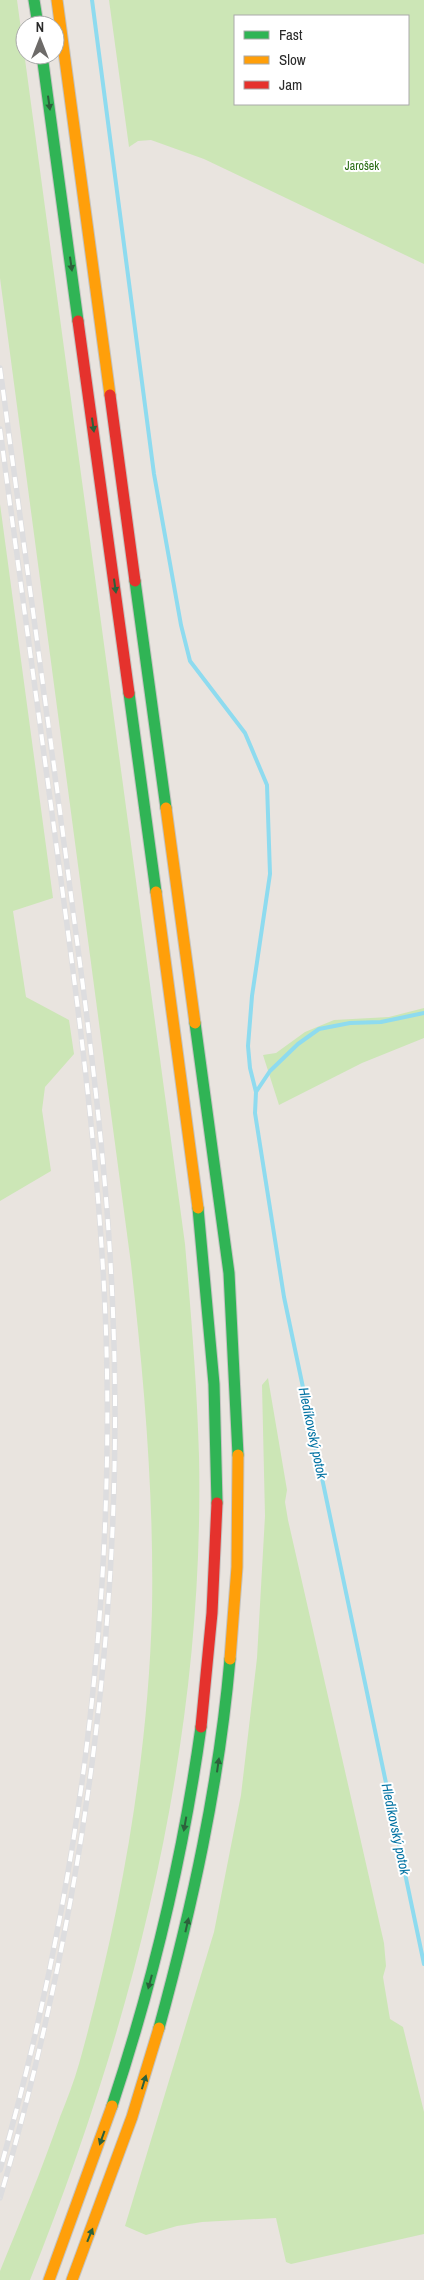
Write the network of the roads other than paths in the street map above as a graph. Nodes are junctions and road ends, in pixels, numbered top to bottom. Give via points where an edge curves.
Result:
1 (34, 0) edge
2 (57, 0) edge
3 (36, 15) edge
4 (43, 65) edge
5 (49, 2280) edge
6 (72, 2280) edge

1 - 3 highway
6 -> 2 highway via 111,2182 158,2039 179,1963 202,1857 228,1682 235,1609 238,1493 237,1380 228,1263
4 -> 5 highway via 193,1166 212,1350 217,1457 208,1663 177,1872 140,2019 112,2111

